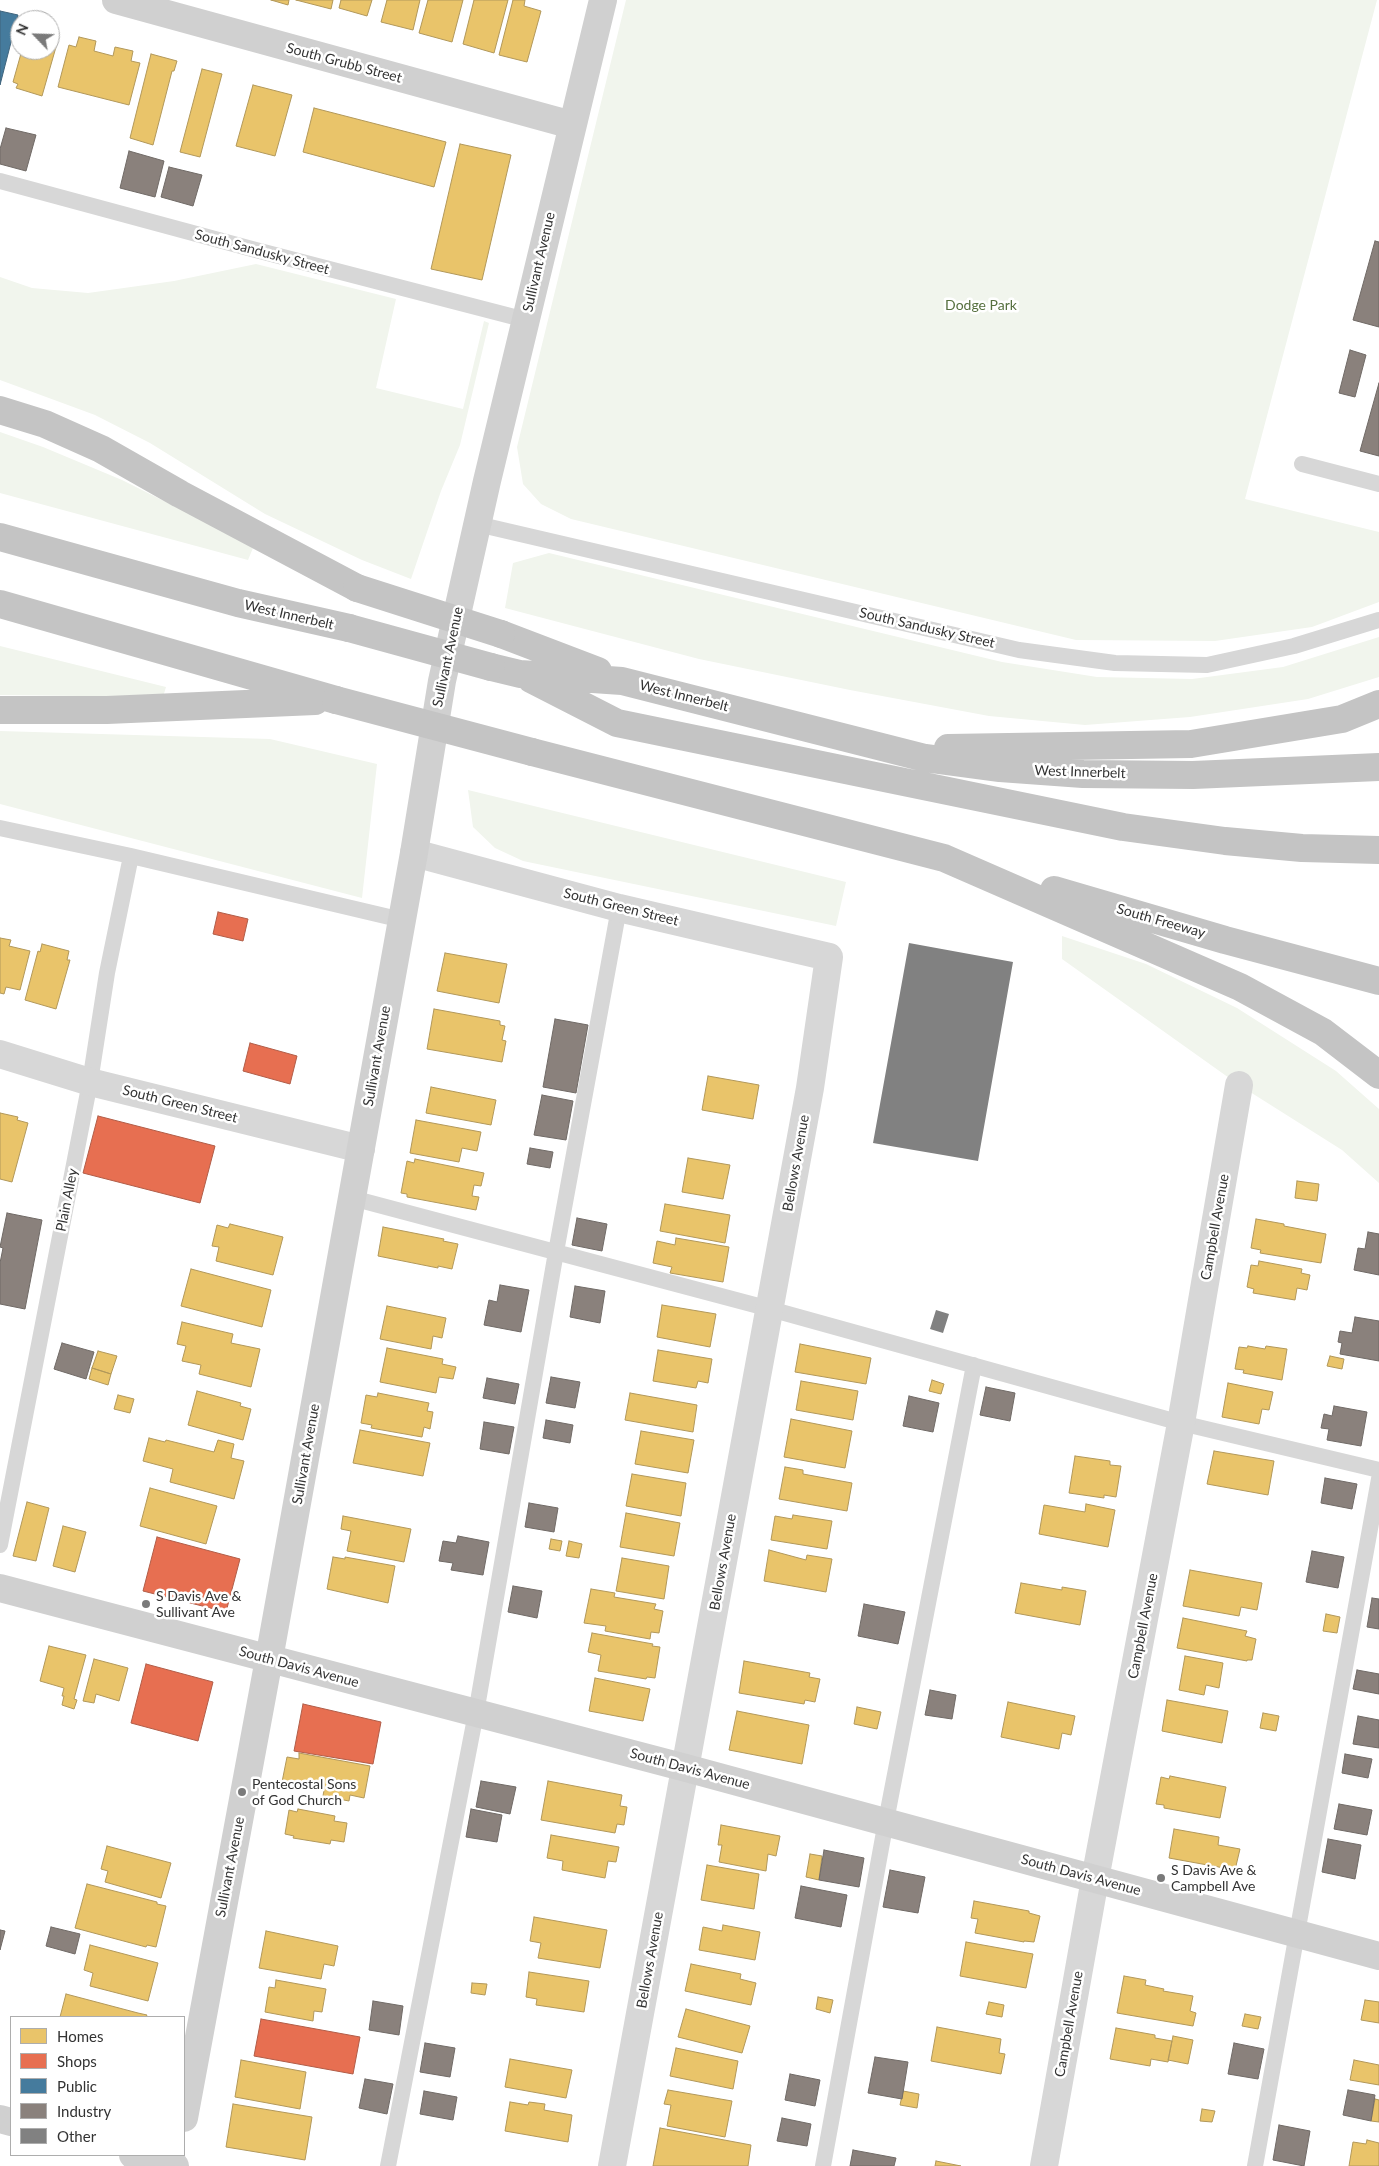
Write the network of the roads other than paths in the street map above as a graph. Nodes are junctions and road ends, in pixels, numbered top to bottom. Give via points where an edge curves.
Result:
1 (116, 0) edge
2 (602, 0) edge
3 (572, 125) junction
4 (0, 180) edge
5 (526, 320) junction
6 (0, 410) edge
7 (1302, 464) dead end
8 (1379, 484) edge
9 (477, 524) junction
10 (0, 537) edge
11 (0, 604) edge
12 (1379, 620) edge
13 (520, 674) junction
14 (622, 681) junction
15 (336, 700) junction
16 (1379, 704) edge
17 (0, 710) edge
18 (894, 749) junction
19 (1379, 767) edge
20 (0, 828) edge
21 (1379, 850) edge
22 (414, 854) junction
23 (131, 856) junction
24 (944, 858) junction
25 (619, 908) junction
26 (402, 920) junction
27 (829, 957) joint
28 (1379, 981) edge
29 (0, 1054) edge
30 (1379, 1075) edge
31 (90, 1082) junction
32 (1240, 1085) dead end
33 (361, 1149) junction
34 (352, 1198) junction
35 (556, 1252) junction
36 (770, 1308) junction
37 (974, 1365) junction
38 (1181, 1423) junction
39 (1379, 1470) edge
40 (1379, 1479) edge
41 (0, 1545) edge
42 (0, 1588) edge
43 (269, 1659) junction
44 (476, 1713) junction
45 (686, 1768) junction
46 (886, 1821) junction
47 (1094, 1879) junction
48 (1297, 1935) junction
49 (1379, 1956) edge
50 (185, 2113) edge
51 (137, 2156) edge
52 (175, 2166) edge
53 (388, 2166) edge
54 (612, 2166) edge
55 (823, 2166) edge
56 (1044, 2166) edge
57 (1255, 2166) edge

1 - 3 street, South Grubb Street
2 - 3 street, Sullivant Avenue
3 - 5 street, Sullivant Avenue
4 - 5 lane, South Sandusky Street via 252,250
5 - 9 street, Sullivant Avenue
6 - 14 highway, bridge via 45,424 101,450 357,588 501,634
7 - 8 lane
9 - 12 lane, South Sandusky Street via 1019,650 1115,663 1207,665 1294,646
9 - 22 street, Sullivant Avenue via 442,681
10 - 13 highway, West Innerbelt, bridge via 238,603 349,628
11 - 15 highway
13 - 14 highway, West Innerbelt
13 - 21 highway via 617,723 1123,827 1302,848
14 - 18 highway, West Innerbelt
15 - 17 highway via 107,710
15 - 24 highway, bridge
16 - 18 highway via 1342,719 1191,744
18 - 19 highway, West Innerbelt via 925,758 991,767 1083,774 1193,775
20 - 23 lane
22 - 25 street, South Green Street
22 - 26 street, Sullivant Avenue
23 - 26 lane
23 - 31 lane, Plain Alley via 107,973
24 - 28 highway, South Freeway
24 - 30 highway via 1240,987 1323,1032
25 - 27 street, South Green Street
25 - 35 lane
26 - 33 street, Sullivant Avenue
27 - 36 street, Bellows Avenue via 810,1088
29 - 31 street, South Green Street
31 - 33 street, South Green Street
31 - 41 lane, Plain Alley
32 - 38 street, Campbell Avenue
33 - 34 street, Sullivant Avenue
34 - 35 lane
34 - 43 street, Sullivant Avenue
35 - 36 lane
35 - 44 lane
36 - 37 lane
36 - 45 street, Bellows Avenue
37 - 38 lane
37 - 46 lane
38 - 39 lane
38 - 47 street, Campbell Avenue
40 - 48 lane
42 - 43 street, South Davis Avenue
43 - 44 street, South Davis Avenue
43 - 50 street, Sullivant Avenue
44 - 45 street, South Davis Avenue
44 - 53 lane
45 - 46 street, South Davis Avenue
45 - 54 street, Bellows Avenue
46 - 47 street, South Davis Avenue
46 - 55 lane
47 - 48 street, South Davis Avenue
47 - 56 street, Campbell Avenue
48 - 49 street, South Davis Avenue
48 - 57 lane
51 - 52 street

